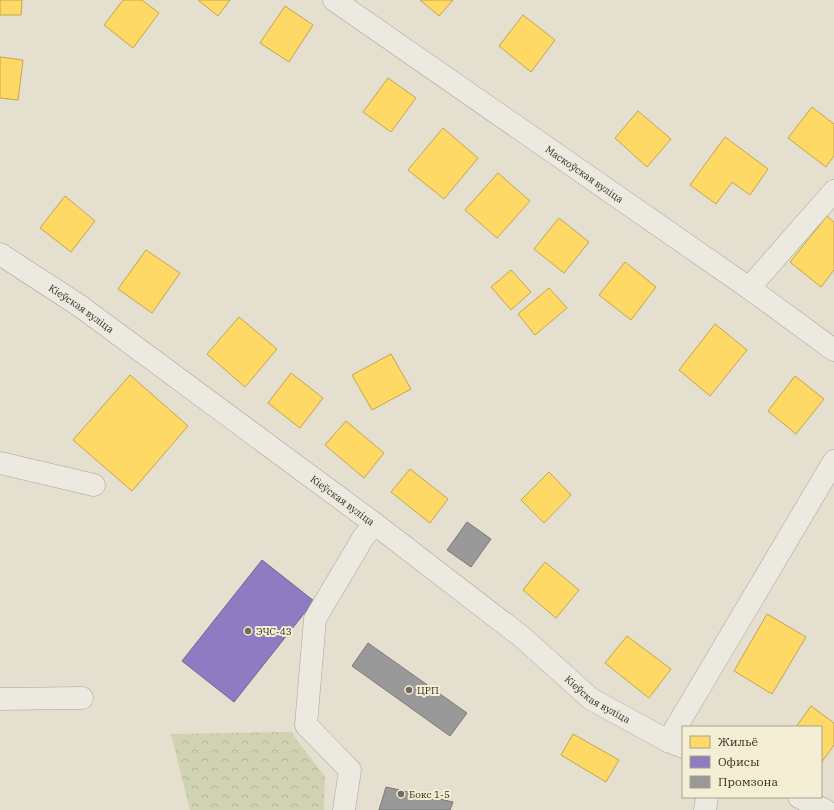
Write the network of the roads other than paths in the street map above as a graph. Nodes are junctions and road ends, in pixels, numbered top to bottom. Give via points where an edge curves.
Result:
1 (334, 0) edge
2 (834, 191) edge
3 (0, 254) edge
4 (749, 288) junction
5 (834, 350) edge
6 (834, 461) edge
7 (0, 463) edge
8 (94, 485) dead end
9 (375, 524) junction
10 (82, 698) dead end
11 (0, 699) edge
12 (686, 726) edge
13 (682, 733) edge
14 (676, 744) edge
15 (707, 798) edge
16 (801, 798) edge
17 (344, 810) edge
18 (705, 810) edge
19 (824, 810) edge

1 - 4 street, Маскоўская вуліца
2 - 4 street
3 - 9 street, Кіеўская вуліца via 80,306
4 - 5 street, Маскоўская вуліца
6 - 12 street
7 - 8 street
9 - 14 street, Кіеўская вуліца via 522,637 590,699
9 - 17 street via 363,538 315,619 306,725 350,770
10 - 11 street
13 - 14 street
15 - 18 street
16 - 19 street

